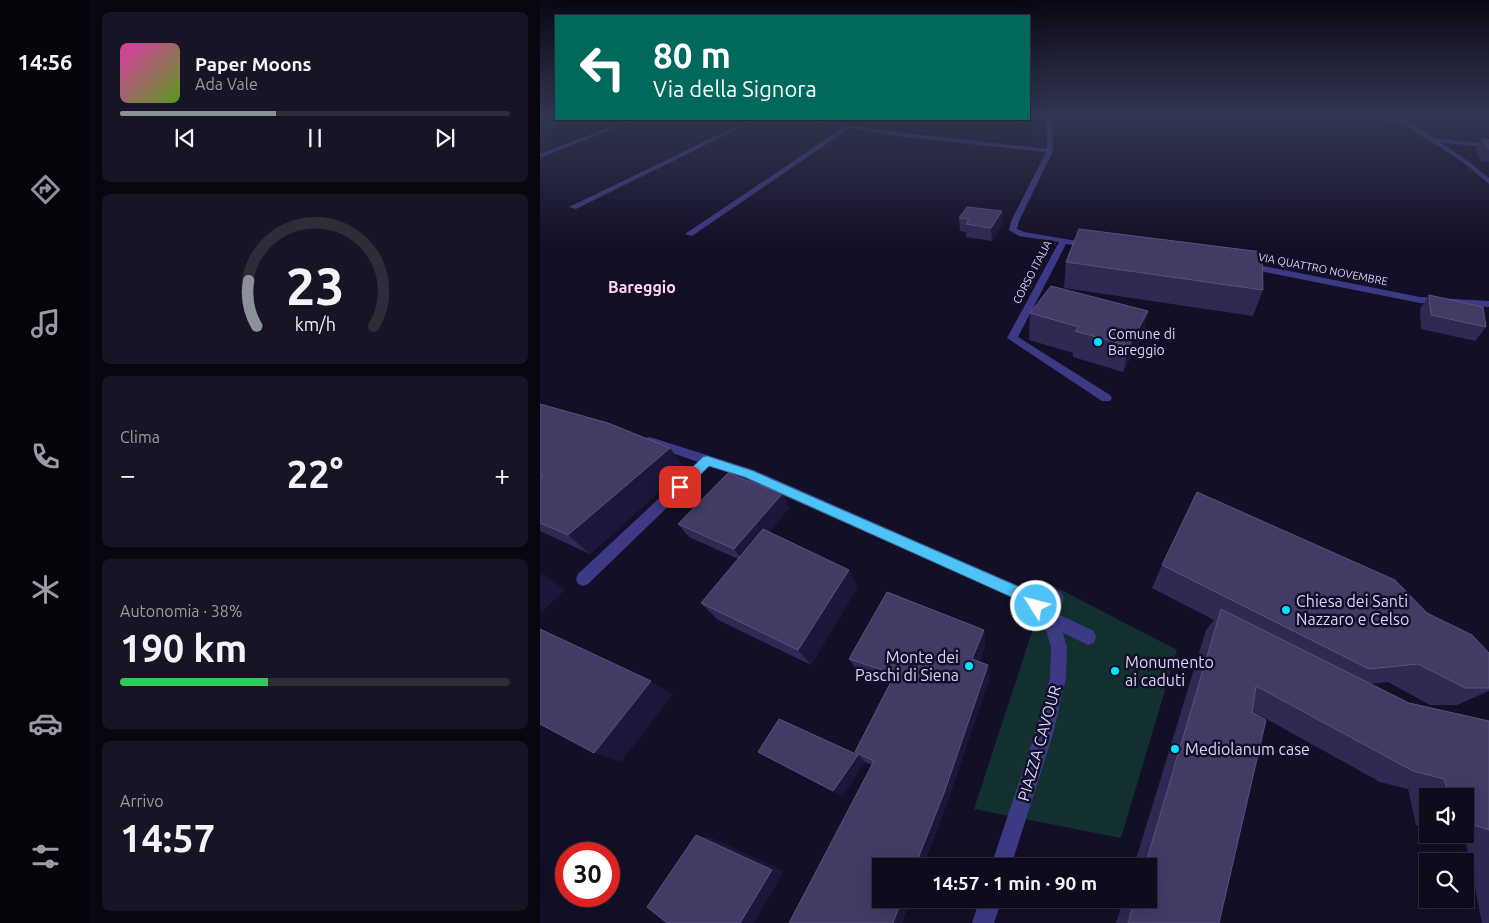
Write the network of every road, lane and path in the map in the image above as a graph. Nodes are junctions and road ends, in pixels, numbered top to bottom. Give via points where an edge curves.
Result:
1 (671, 159) edge
2 (800, 159) edge
3 (1046, 159) edge
4 (1461, 159) edge
5 (1489, 182) edge
6 (573, 206) dead end
7 (689, 234) dead end
8 (1062, 242) junction
9 (1101, 247) edge
10 (1235, 264) edge
11 (1489, 304) edge
12 (1106, 398) dead end
13 (642, 438) edge
14 (707, 460) junction
15 (583, 579) dead end
16 (1056, 597) dead end
17 (1051, 619) junction
18 (1088, 637) dead end
19 (1005, 858) edge
20 (988, 908) edge
21 (983, 923) edge

1 - 6 street
2 - 7 street
3 - 8 street, CORSO ITALIA via 1013,230
4 - 5 street
8 - 9 street
8 - 12 street, CORSO ITALIA via 1012,338
10 - 11 street, VIA QUATTRO NOVEMBRE via 1420,300
13 - 14 street
14 - 15 street
14 - 17 street via 749,474 1021,594
16 - 17 street
17 - 18 street
17 - 19 street, PIAZZA CAVOUR via 1059,647 1058,678 1044,734
20 - 21 street

